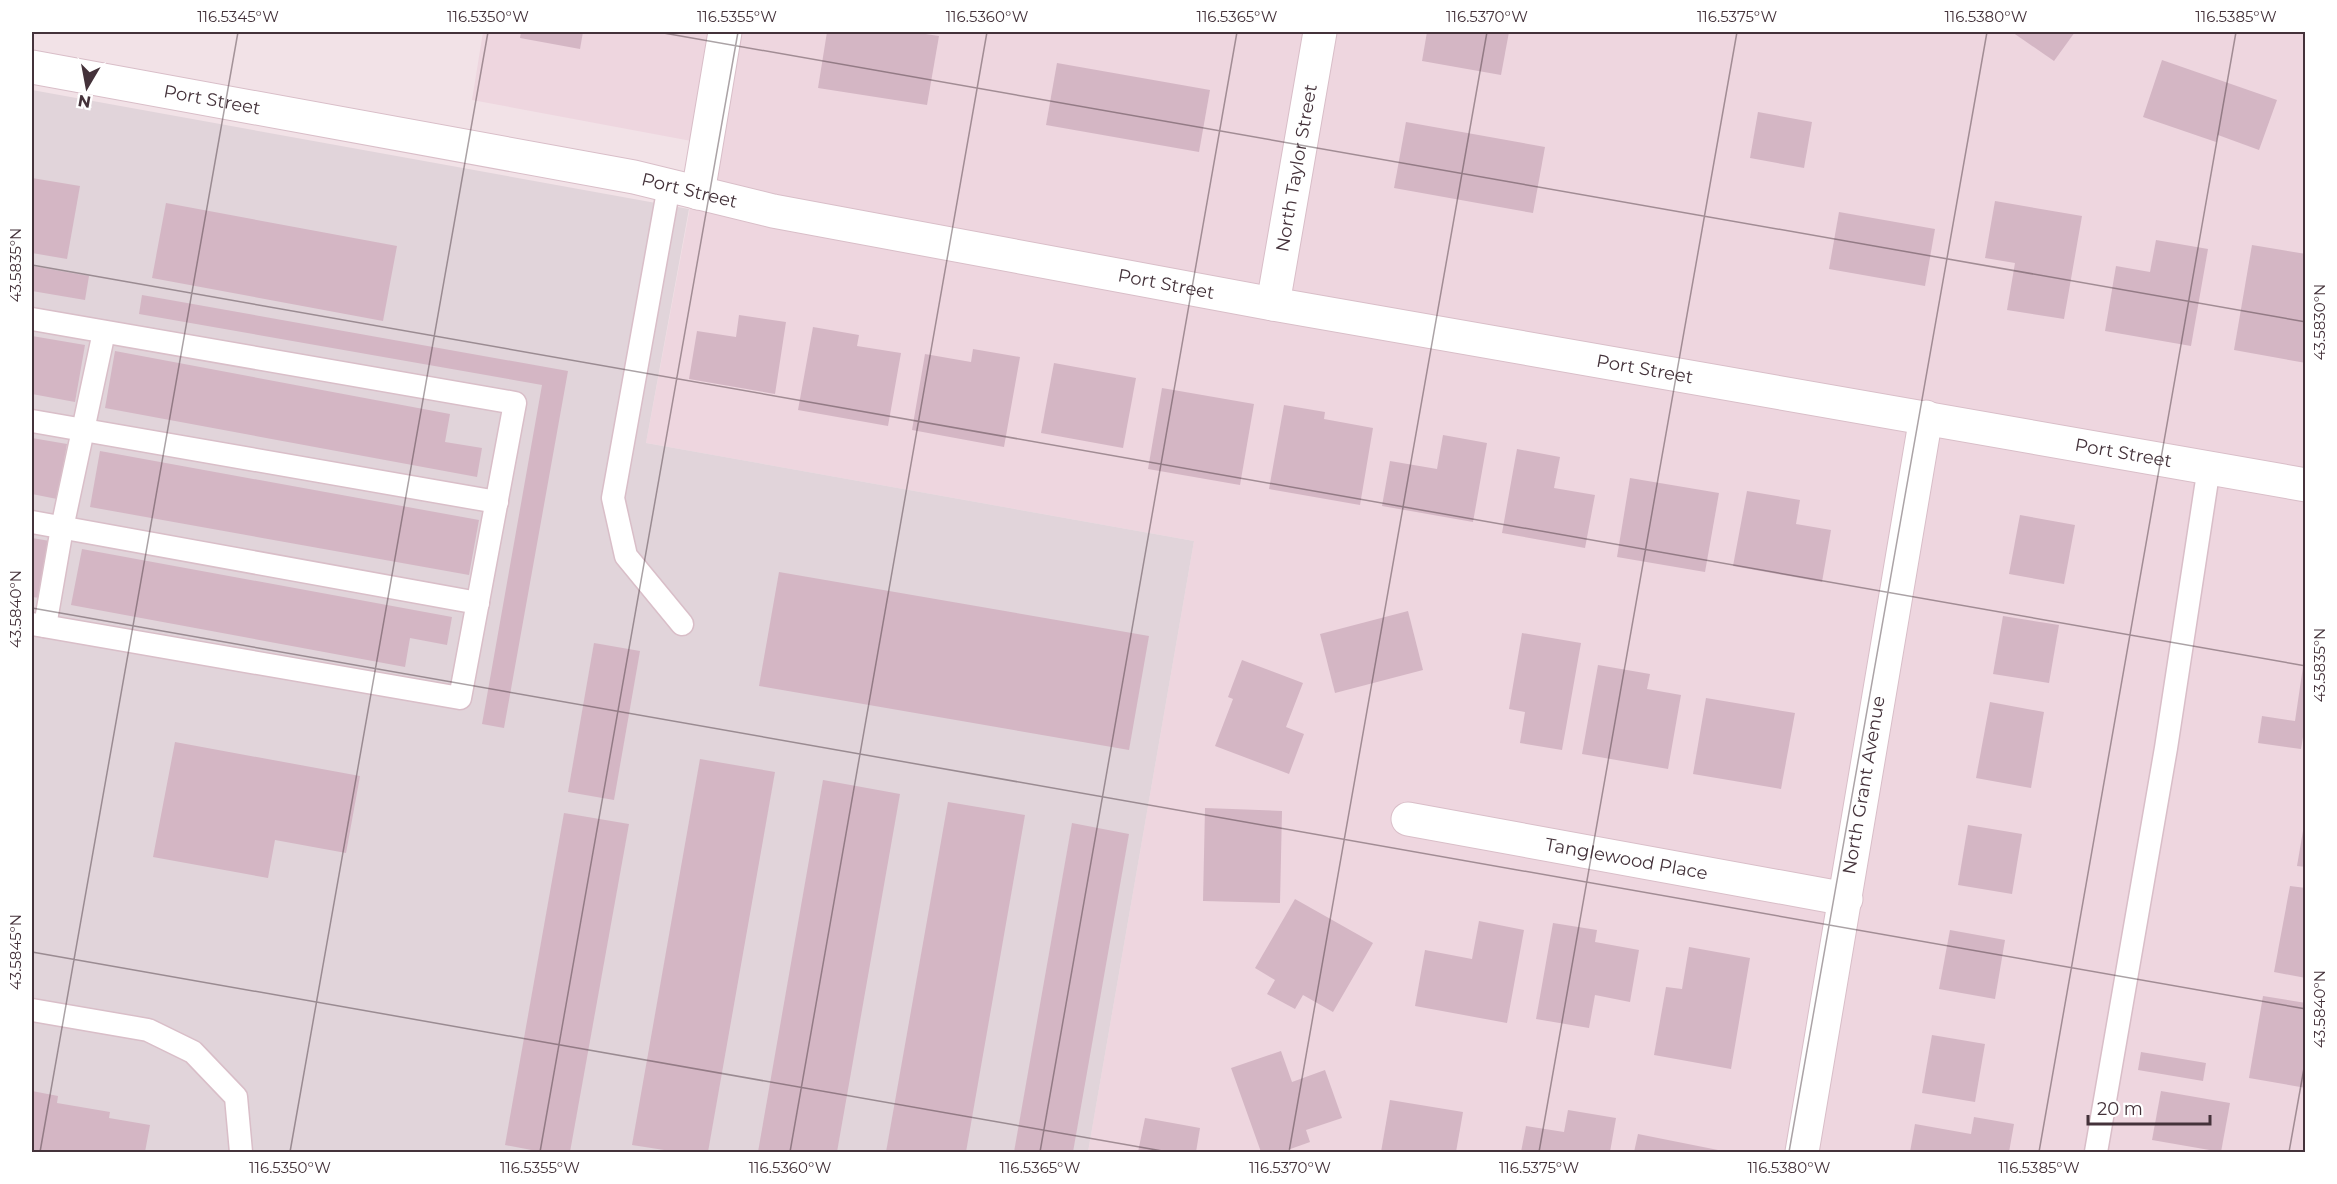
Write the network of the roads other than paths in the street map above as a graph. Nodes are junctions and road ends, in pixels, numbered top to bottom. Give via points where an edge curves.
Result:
1 (725, 32) edge
2 (1320, 32) edge
3 (32, 67) edge
4 (684, 189) junction
5 (1273, 304) junction
6 (32, 319) edge
7 (104, 332) junction
8 (1926, 417) junction
9 (32, 421) edge
10 (82, 430) junction
11 (2209, 467) junction
12 (2306, 484) edge
13 (497, 502) junction
14 (32, 522) edge
15 (63, 528) junction
16 (478, 603) junction
17 (682, 624) dead end
18 (38, 625) edge
19 (1408, 819) dead end
20 (1846, 899) junction
21 (32, 1010) edge
22 (241, 1152) edge
23 (1802, 1152) edge
24 (2096, 1152) edge

1 - 4 street
2 - 5 street, North Taylor Street
3 - 4 street, Port Street
4 - 5 street, Port Street via 773,211
4 - 17 lane via 613,498 626,556
5 - 8 street, Port Street
6 - 7 lane
7 - 10 lane
7 - 13 lane via 515,403
8 - 11 street, Port Street
8 - 20 street, North Grant Avenue
9 - 10 lane
10 - 13 lane
10 - 15 lane
11 - 12 street, Port Street
11 - 24 lane via 2166,748
13 - 16 lane
14 - 15 lane
15 - 16 lane
15 - 18 lane
16 - 18 lane via 460,698
19 - 20 street, Tanglewood Place
20 - 23 street, North Grant Avenue
21 - 22 lane via 148,1030 193,1052 236,1097

